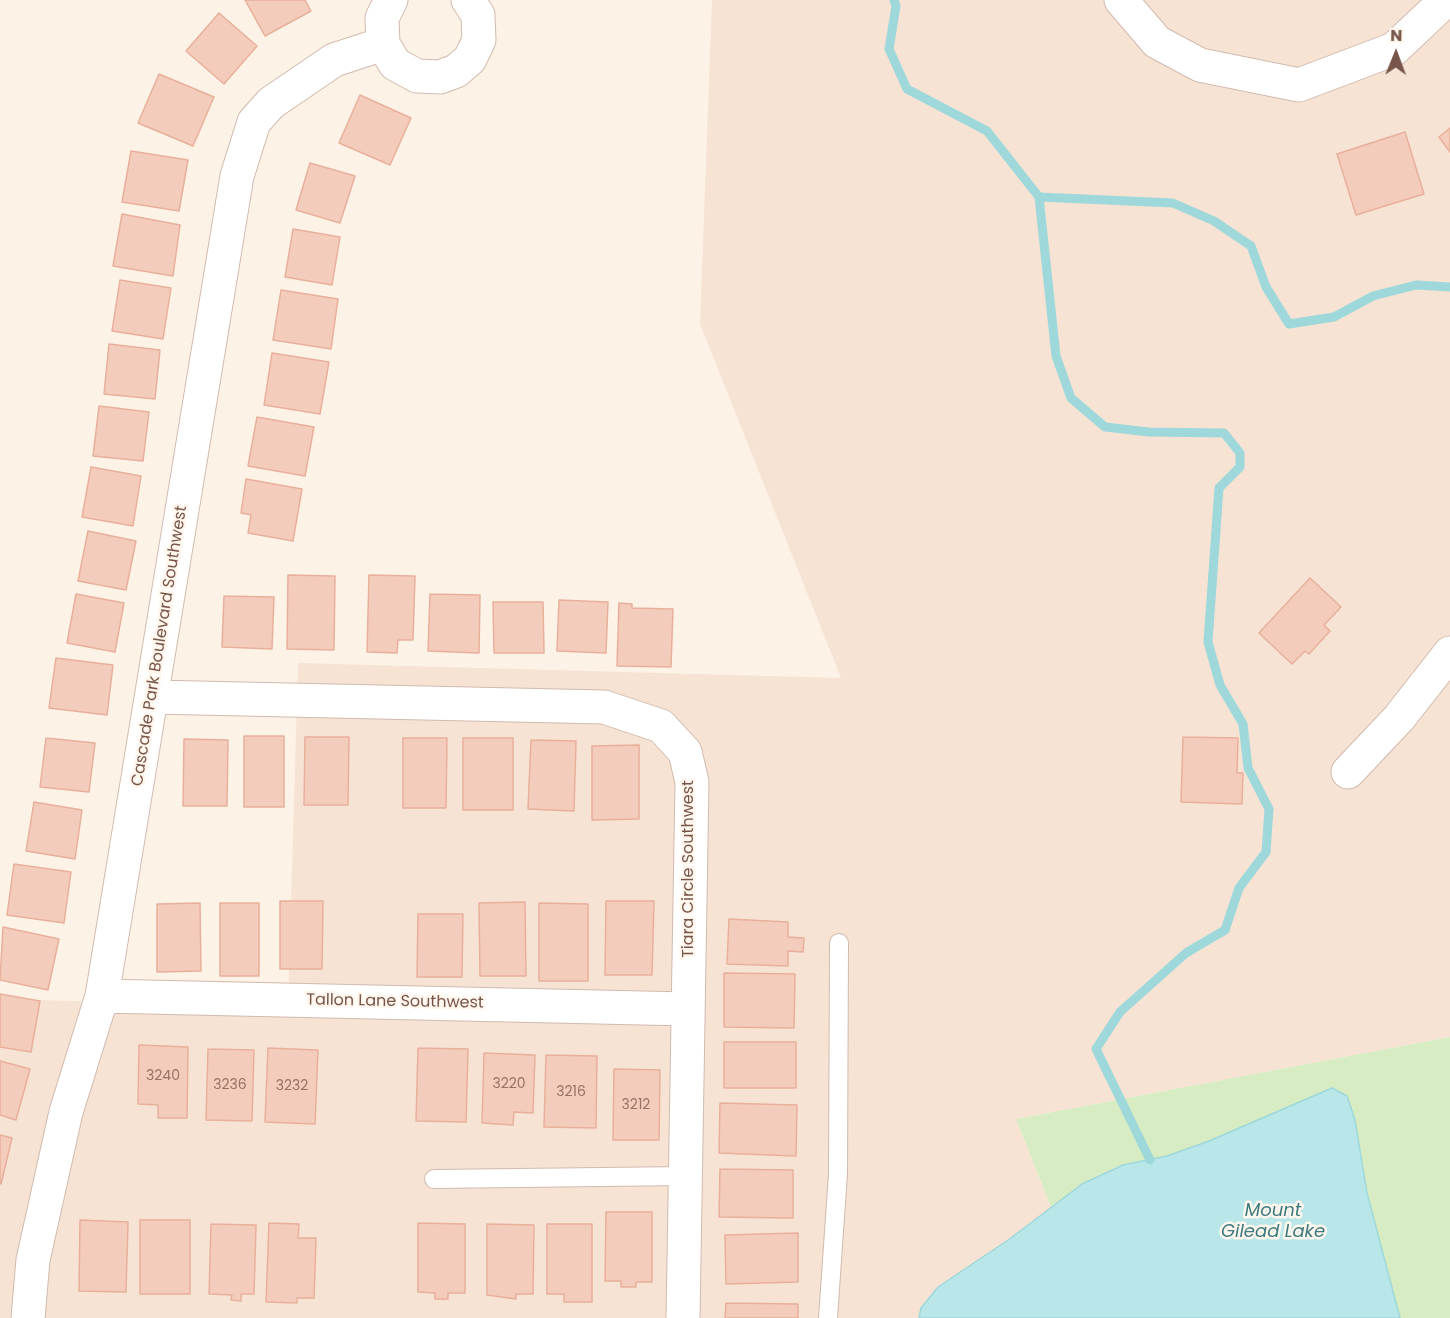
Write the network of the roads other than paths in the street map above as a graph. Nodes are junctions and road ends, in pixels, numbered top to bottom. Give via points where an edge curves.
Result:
1 (391, 0) edge
2 (1121, 0) edge
3 (1446, 0) edge
4 (472, 2) edge
5 (383, 44) junction
6 (1450, 653) edge
7 (153, 697) junction
8 (1348, 772) dead end
9 (839, 943) dead end
10 (102, 996) junction
11 (688, 1009) junction
12 (686, 1176) junction
13 (434, 1179) dead end
14 (28, 1318) edge
15 (683, 1318) edge
16 (828, 1318) edge

1 - 5 street via 382,18
2 - 3 street via 1157,42 1200,65 1299,85 1394,49
4 - 5 street via 478,15 479,40 470,58 456,71 441,77 417,76 395,64
5 - 7 street, Cascade Park Boulevard Southwest via 334,60 270,103 254,122 237,176
6 - 8 street
7 - 10 street, Cascade Park Boulevard Southwest
7 - 11 street, Tiara Circle Southwest via 604,706 661,726 685,752 692,782
9 - 16 lane via 838,1174
10 - 11 street, Tallon Lane Southwest
10 - 14 street, Cascade Park Boulevard Southwest via 64,1123 33,1260
11 - 12 street, Tiara Circle Southwest
12 - 13 lane
12 - 15 street, Tiara Circle Southwest

